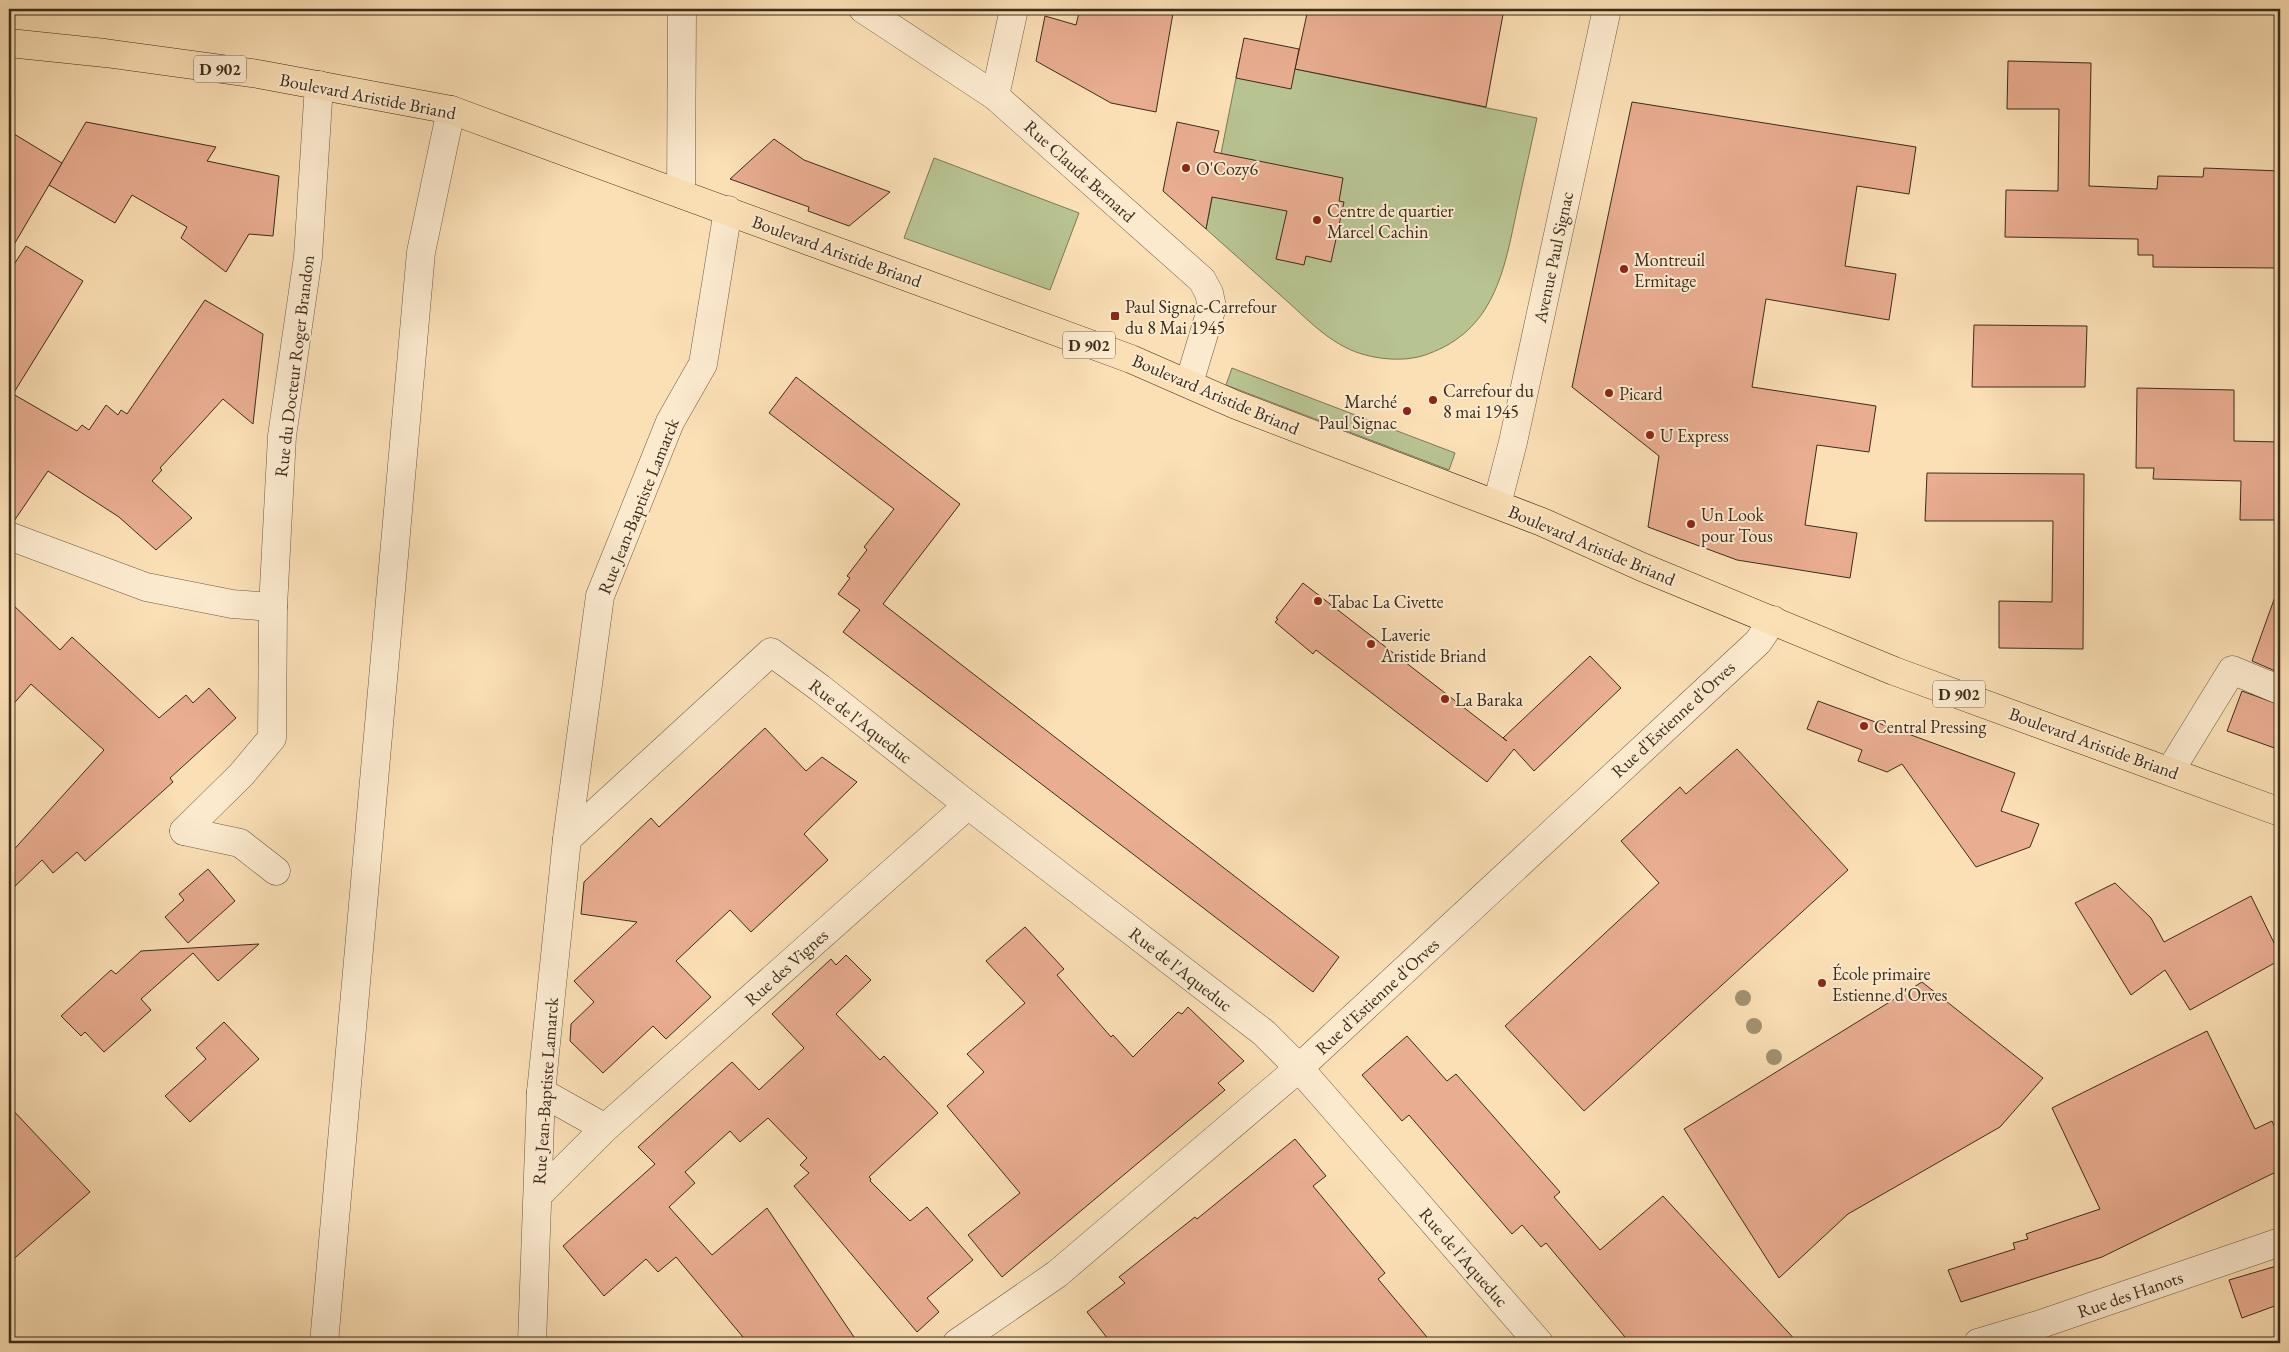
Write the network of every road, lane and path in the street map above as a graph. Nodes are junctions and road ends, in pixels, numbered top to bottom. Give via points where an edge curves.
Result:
1 (682, 9) edge
2 (864, 9) edge
3 (1014, 9) edge
4 (1607, 9) edge
5 (9, 43) edge
6 (318, 85) junction
7 (995, 96) junction
8 (451, 110) junction
9 (681, 194) junction
10 (728, 210) junction
11 (1189, 383) junction
12 (1497, 504) junction
13 (9, 536) edge
14 (273, 607) junction
15 (1773, 620) junction
16 (2280, 690) edge
17 (2170, 771) junction
18 (968, 805) junction
19 (2280, 812) edge
20 (567, 839) junction
21 (276, 871) dead end
22 (1299, 1068) junction
23 (541, 1092) junction
24 (605, 1128) junction
25 (538, 1195) junction
26 (2280, 1242) edge
27 (2042, 1334) edge
28 (324, 1343) edge
29 (532, 1343) edge
30 (957, 1343) edge
31 (1539, 1343) edge
32 (1978, 1343) edge

1 - 9 street
2 - 7 street, Rue Claude Bernard
3 - 7 street
4 - 12 street, Avenue Paul Signac
5 - 6 main road, Boulevard Aristide Briand / D 902 via 134,57
6 - 8 main road, Boulevard Aristide Briand / D 902
6 - 14 street, Rue du Docteur Roger Brandon via 308,257 282,436
7 - 11 street, Rue Claude Bernard via 1202,280 1212,307
8 - 9 main road, Boulevard Aristide Briand / D 902
8 - 28 street via 421,252
9 - 10 main road, Boulevard Aristide Briand / D 902
10 - 11 main road, Boulevard Aristide Briand / D 902
10 - 20 street, Rue Jean-Baptiste Lamarck via 703,364 670,422 600,596
11 - 12 main road, Boulevard Aristide Briand / D 902 via 1236,405
12 - 15 main road, Boulevard Aristide Briand / D 902
13 - 14 street via 146,587 232,604
14 - 21 street, Rue du Docteur Roger Brandon via 272,738 241,776 184,831 240,843
15 - 17 main road, Boulevard Aristide Briand / D 902 via 1894,671
15 - 22 street, Rue d'Estienne d'Orves via 1758,642
16 - 17 street via 2232,670
17 - 19 main road, Boulevard Aristide Briand / D 902
18 - 20 street, Rue de l'Aqueduc via 771,652
18 - 22 street, Rue de l'Aqueduc via 1264,1033
18 - 24 street, Rue des Vignes
20 - 23 street, Rue Jean-Baptiste Lamarck
22 - 30 street, Rue d'Estienne d'Orves via 1057,1274
22 - 31 street, Rue de l'Aqueduc
23 - 24 street
23 - 25 street, Rue Jean-Baptiste Lamarck
24 - 25 street, Rue des Vignes
25 - 29 street, Rue Jean-Baptiste Lamarck
26 - 27 street, Rue des Hanots
27 - 32 street, Rue des Hanots

